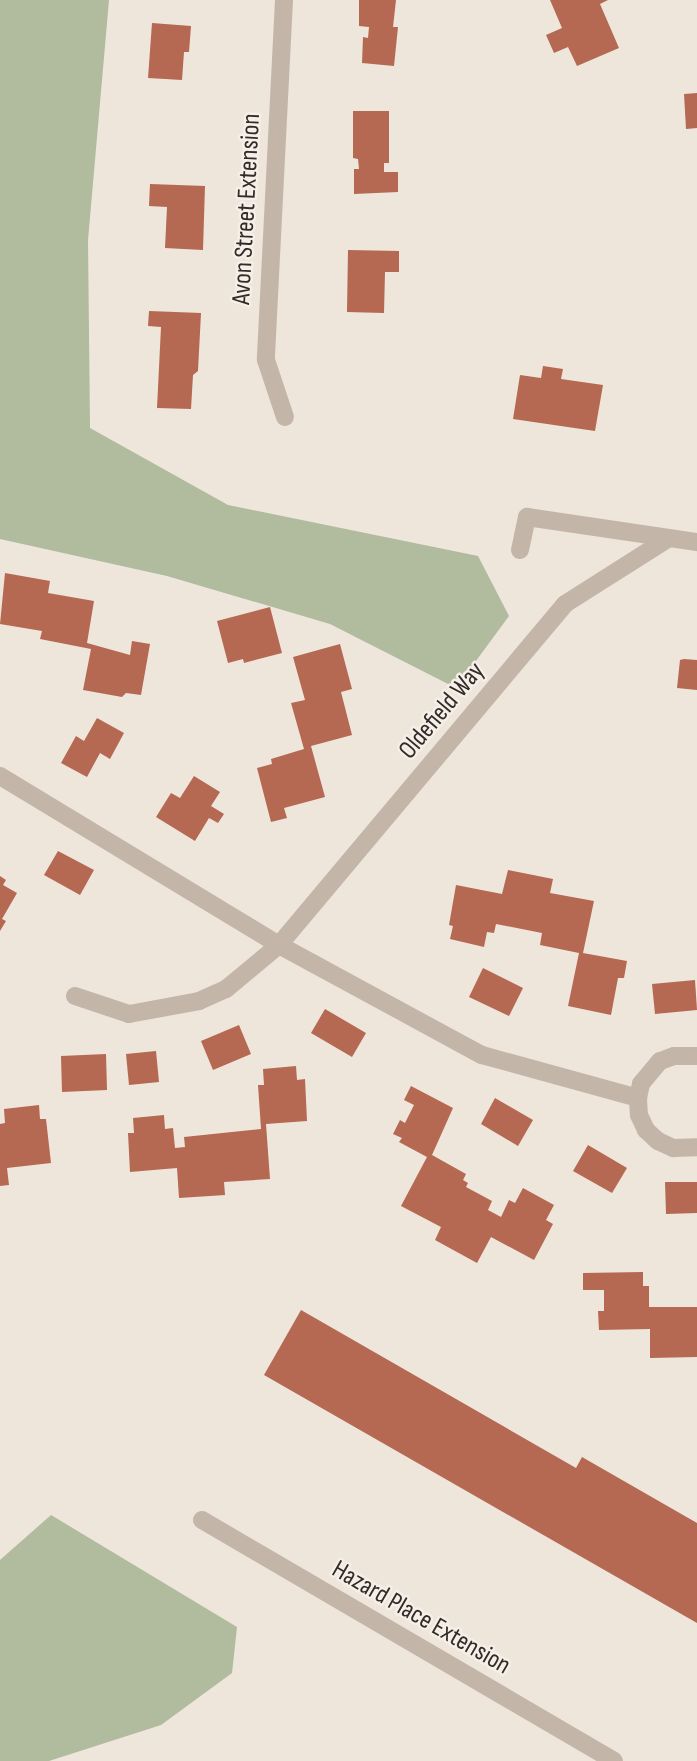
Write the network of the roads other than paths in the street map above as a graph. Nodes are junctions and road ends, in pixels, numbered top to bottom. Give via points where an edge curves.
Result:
1 (284, 0) edge
2 (285, 417) dead end
3 (669, 538) junction
4 (697, 542) edge
5 (520, 550) dead end
6 (0, 776) edge
7 (279, 945) junction
8 (75, 996) dead end
9 (697, 1056) edge
10 (638, 1098) junction
11 (697, 1147) edge
12 (202, 1520) dead end
13 (614, 1761) edge

1 - 2 street, Avon Street Extension via 266,360
3 - 4 street
3 - 5 street via 527,517
3 - 7 street, Oldefield Way via 565,604
6 - 7 street
7 - 8 street, Oldefield Way via 226,989 199,1001 129,1014
7 - 10 street via 482,1055
9 - 10 street via 660,1061 641,1084
10 - 11 street via 639,1115 658,1141 673,1148
12 - 13 street, Hazard Place Extension

